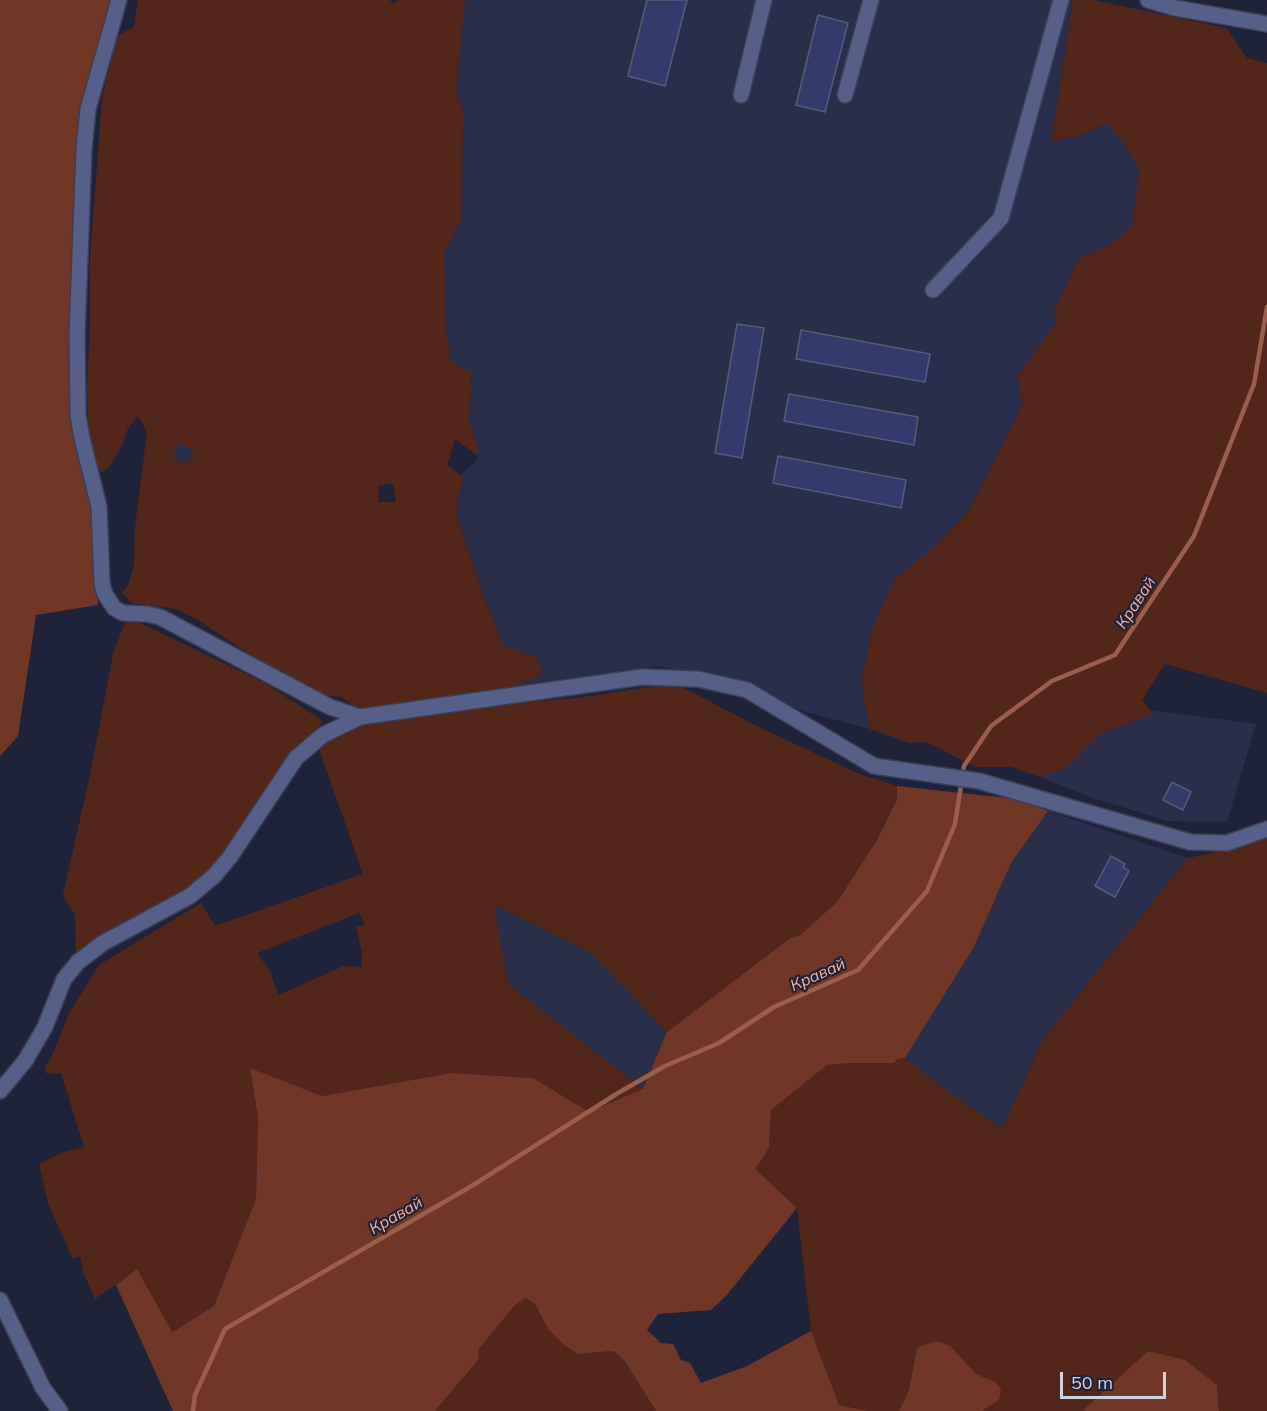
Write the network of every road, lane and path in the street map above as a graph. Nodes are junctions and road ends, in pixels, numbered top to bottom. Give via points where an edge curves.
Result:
1 (119, 0) edge
2 (765, 0) edge
3 (871, 0) edge
4 (1061, 0) edge
5 (1148, 0) edge
6 (1267, 24) edge
7 (741, 95) dead end
8 (845, 95) dead end
9 (933, 290) dead end
10 (360, 717) junction
11 (1267, 830) edge
12 (0, 1091) edge
13 (0, 1300) edge
14 (60, 1411) edge

1 - 10 street via 88,109 77,334 78,414 99,507 105,594 114,608 123,613 160,617 330,707
2 - 7 street
3 - 8 street
4 - 9 street via 1001,218
5 - 6 street
10 - 11 street via 642,677 698,679 747,690 874,766 979,781 1190,842 1227,843
10 - 12 street via 323,735 296,758 214,876 189,896 103,943 78,962 64,979 45,1028
13 - 14 street via 43,1388

